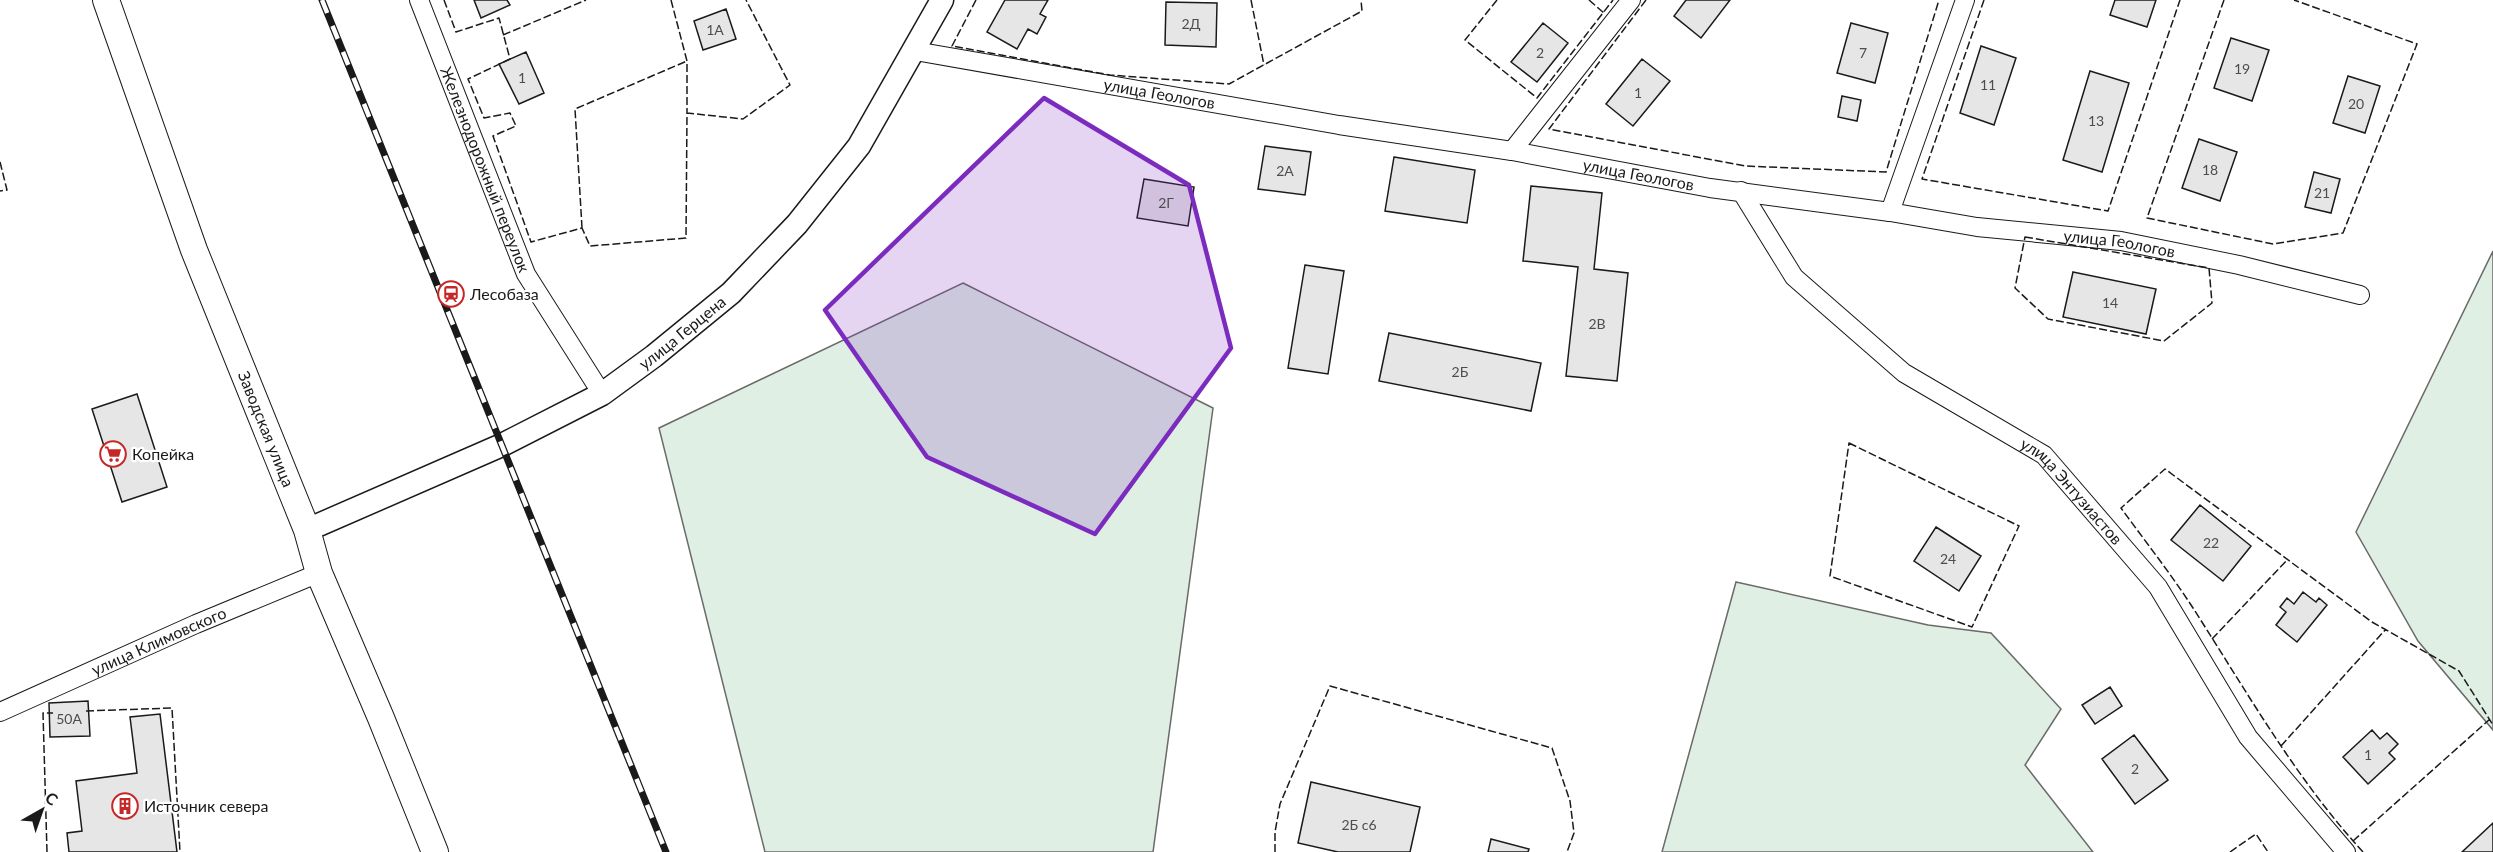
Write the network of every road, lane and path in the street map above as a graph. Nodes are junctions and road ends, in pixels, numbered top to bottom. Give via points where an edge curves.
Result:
1 (106, 0) edge
2 (419, 0) edge
3 (942, 0) edge
4 (1631, 0) edge
5 (1965, 0) edge
6 (915, 51) junction
7 (1512, 151) junction
8 (1741, 191) junction
9 (1890, 212) junction
10 (2360, 295) dead end
11 (602, 394) junction
12 (308, 530) junction
13 (319, 573) junction
14 (0, 712) edge
15 (435, 852) edge
16 (2346, 852) edge

1 - 12 main road, Заводская улица via 194,250
2 - 11 street, Железнодорожный переулок via 526,274
3 - 6 street, улица Герцена
4 - 7 street
5 - 9 street
6 - 7 street, улица Геологов
6 - 11 street, улица Герцена via 859,146 797,224 731,293
7 - 8 street, улица Геологов
8 - 9 street, улица Геологов
8 - 16 street, улица Энтузиастов via 1794,277 1904,373 2044,455 2158,587 2248,737
9 - 10 street, улица Геологов via 1977,227 2121,241
11 - 12 street, улица Герцена via 502,445
12 - 13 main road, Заводская улица
13 - 14 street, улица Климовского
13 - 15 main road, Заводская улица

